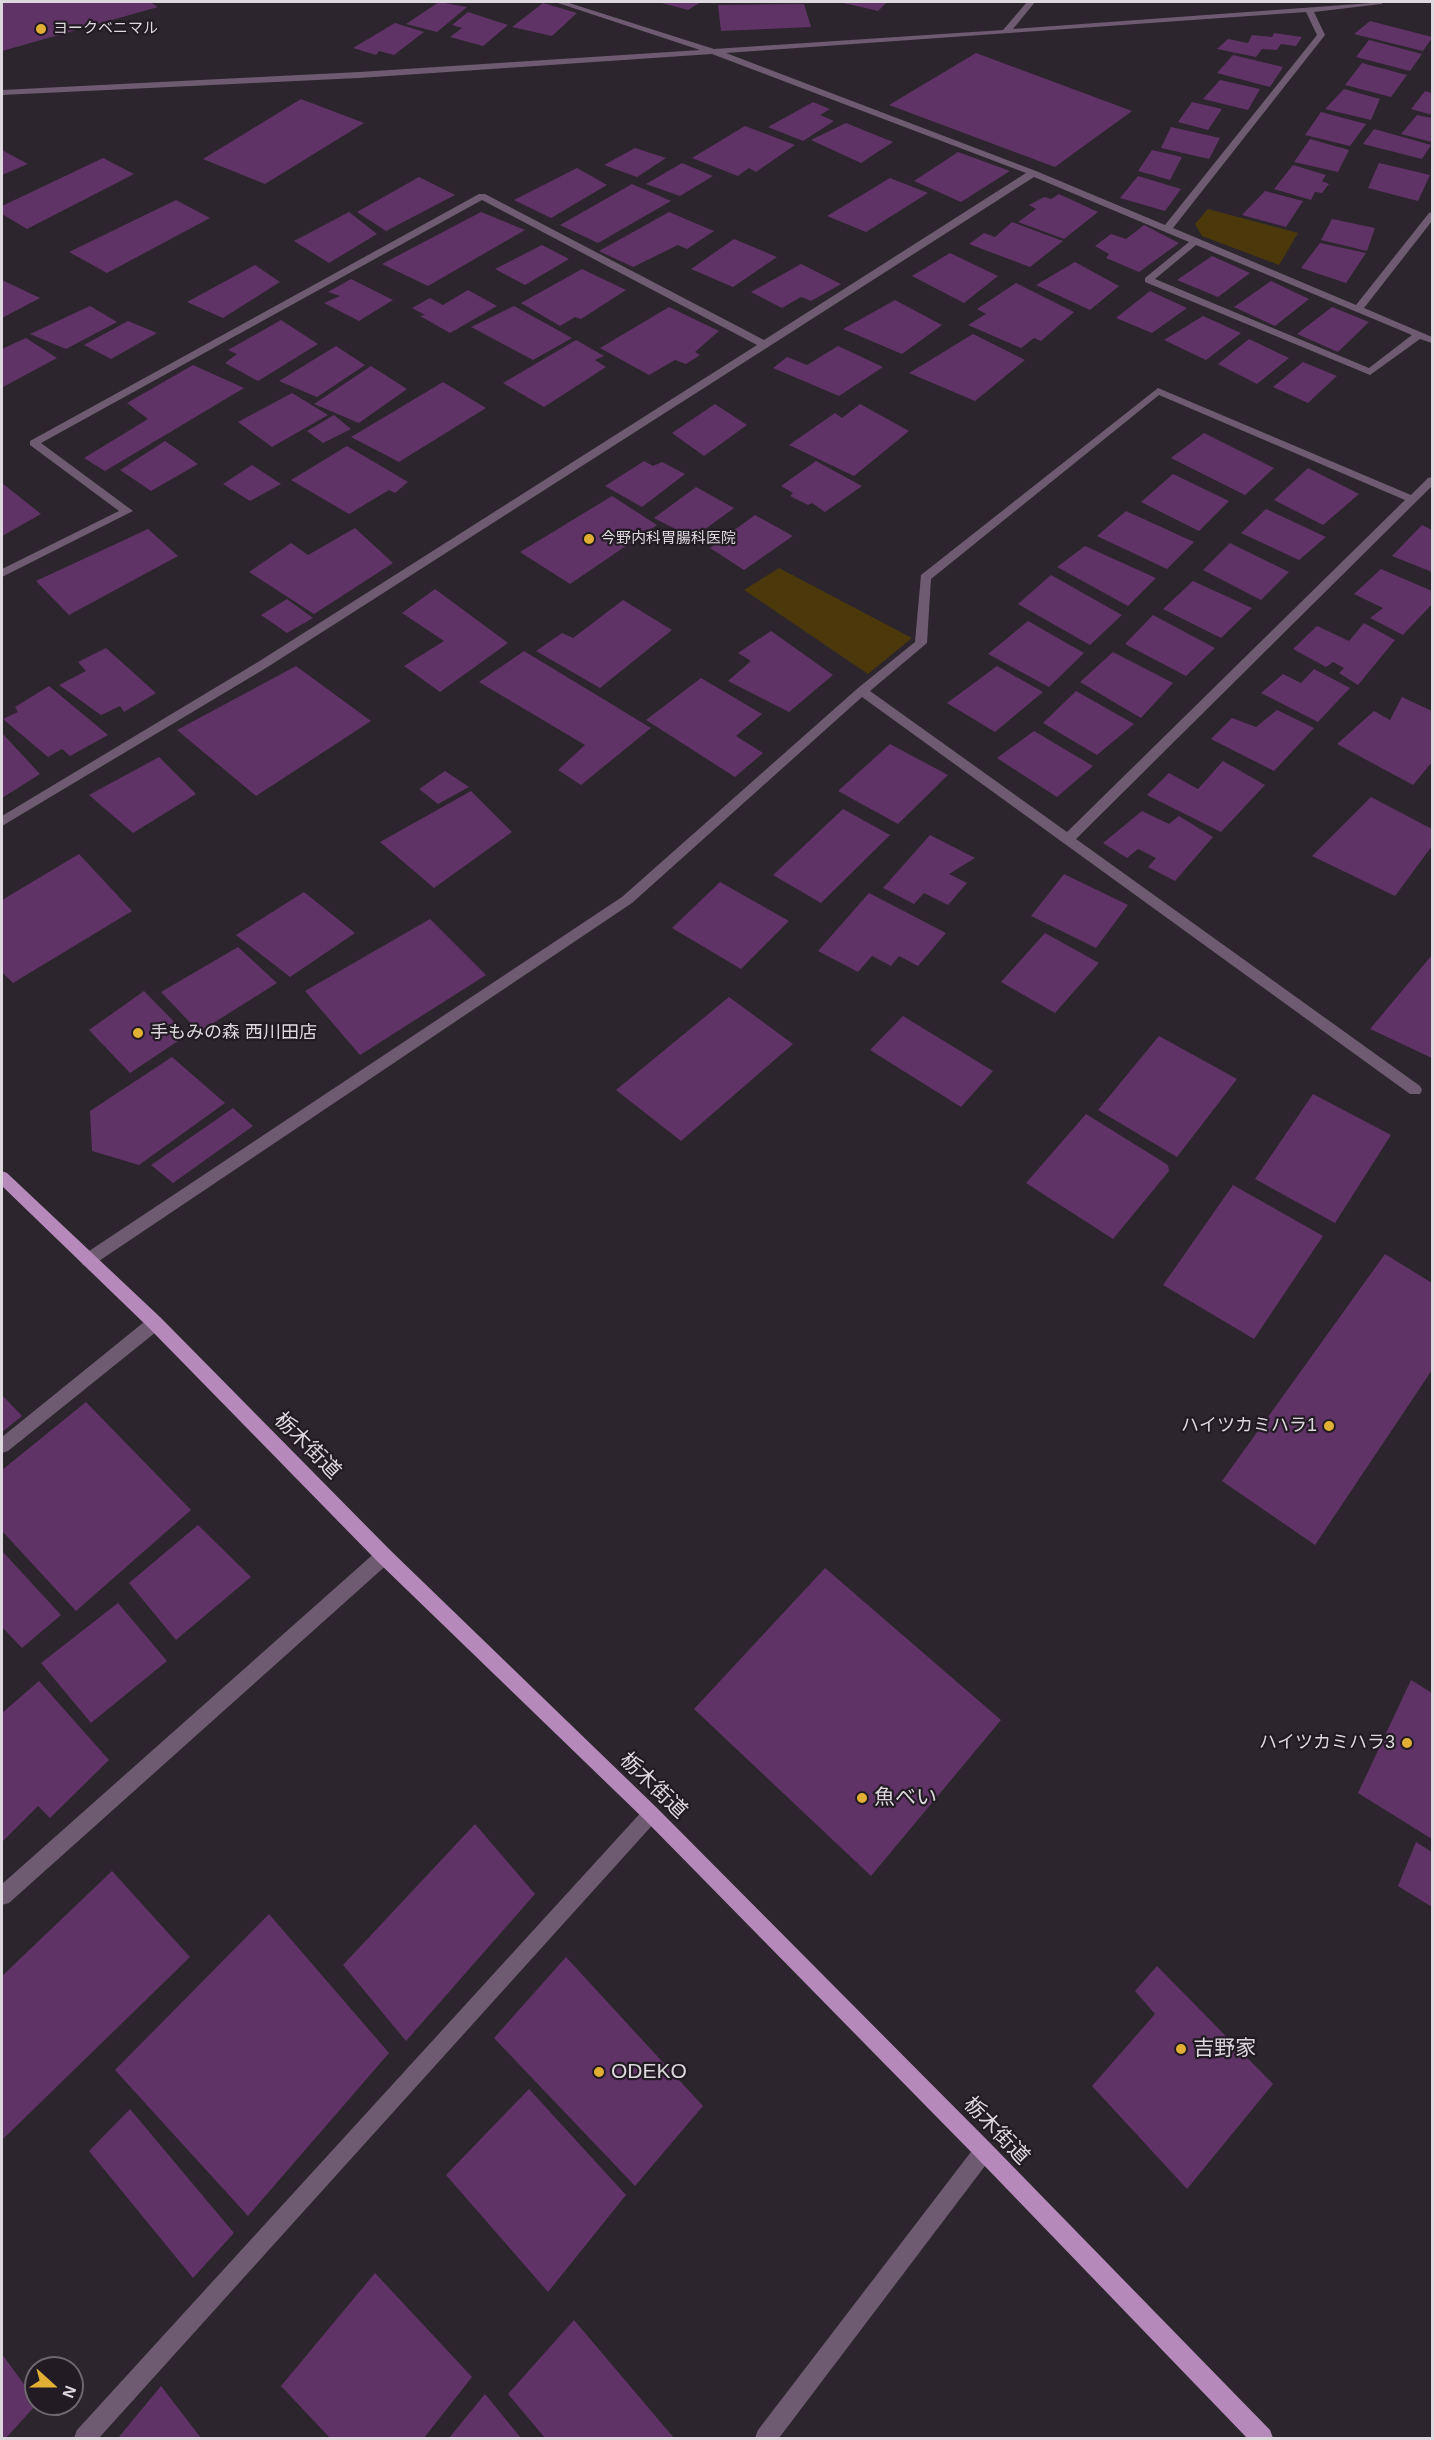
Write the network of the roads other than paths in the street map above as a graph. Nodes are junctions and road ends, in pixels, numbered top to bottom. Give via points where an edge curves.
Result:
1 (559, 2) edge
2 (1031, 2) edge
3 (1381, 2) edge
4 (1309, 10) junction
5 (1006, 32) junction
6 (710, 50) junction
7 (2, 93) edge
8 (1033, 173) junction
9 (1432, 215) edge
10 (1167, 229) junction
11 (1196, 241) junction
12 (1358, 309) junction
13 (1419, 335) junction
14 (1432, 340) edge
15 (765, 345) junction
16 (1432, 480) edge
17 (1412, 499) junction
18 (2, 573) edge
19 (862, 691) junction
20 (2, 822) edge
21 (1067, 840) junction
22 (1415, 1090) dead end
23 (2, 1177) edge
24 (88, 1260) junction
25 (155, 1323) junction
26 (2, 1446) edge
27 (384, 1556) junction
28 (651, 1814) junction
29 (2, 1896) edge
30 (984, 2151) junction
31 (85, 2439) edge
32 (766, 2439) edge
33 (1262, 2439) edge

1 - 6 street
2 - 5 street
3 - 4 street
4 - 5 street
4 - 10 street via 1321,35
5 - 6 street
6 - 7 street via 359,75
6 - 8 street
8 - 10 street
8 - 15 street
9 - 12 street
10 - 11 street
11 - 12 street
11 - 13 street via 1148,280 1370,372
12 - 13 street
13 - 14 street
15 - 18 street via 482,196 34,443 127,511
15 - 20 street via 262,665
16 - 17 street
17 - 19 street via 1158,391 924,578 921,643
17 - 21 street
19 - 21 street
19 - 24 street via 627,900
21 - 22 street
23 - 24 main road, 栃木街道
24 - 25 main road, 栃木街道
25 - 26 street
25 - 27 main road, 栃木街道
27 - 28 main road, 栃木街道
27 - 29 street
28 - 30 main road, 栃木街道
28 - 31 street
30 - 32 street
30 - 33 main road, 栃木街道

